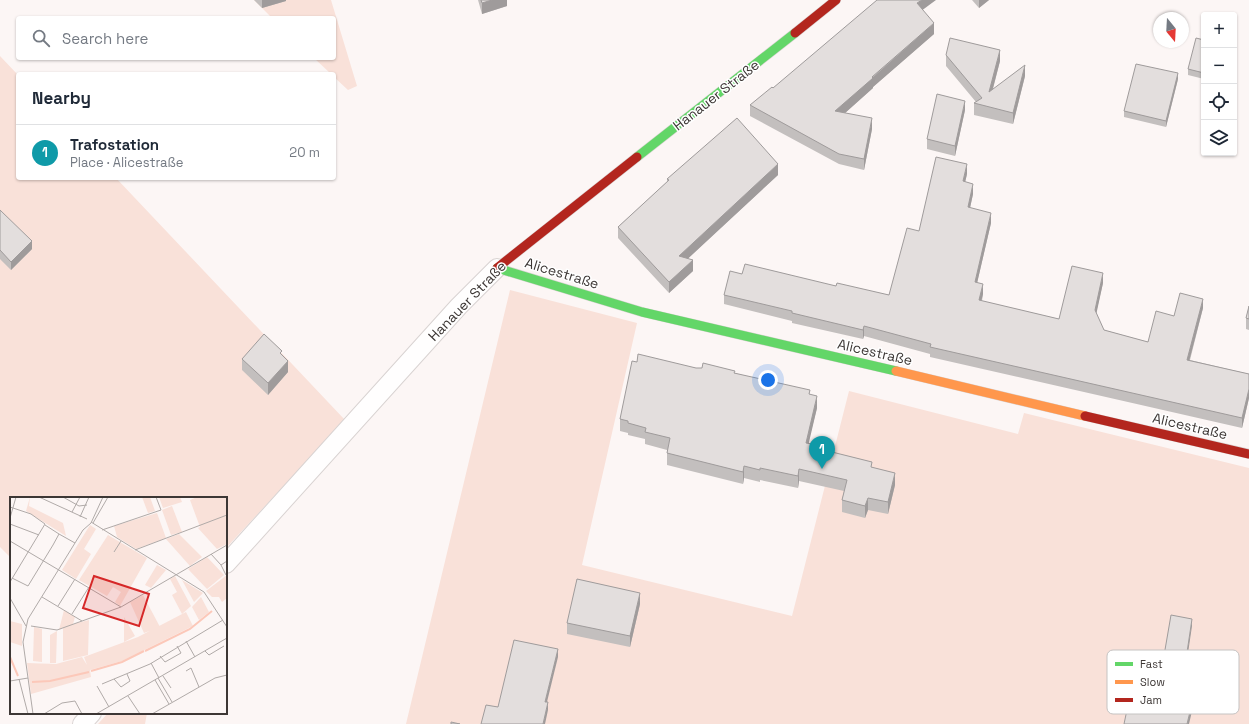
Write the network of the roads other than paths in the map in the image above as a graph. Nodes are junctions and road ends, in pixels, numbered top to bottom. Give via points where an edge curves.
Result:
1 (836, 0) edge
2 (497, 268) junction
3 (1249, 454) edge
4 (227, 563) edge
5 (91, 714) edge
6 (82, 724) edge

1 - 2 street, Hanauer Straße
2 - 3 street, Alicestraße via 642,312
2 - 4 lane, Hanauer Straße via 458,306
5 - 6 lane

